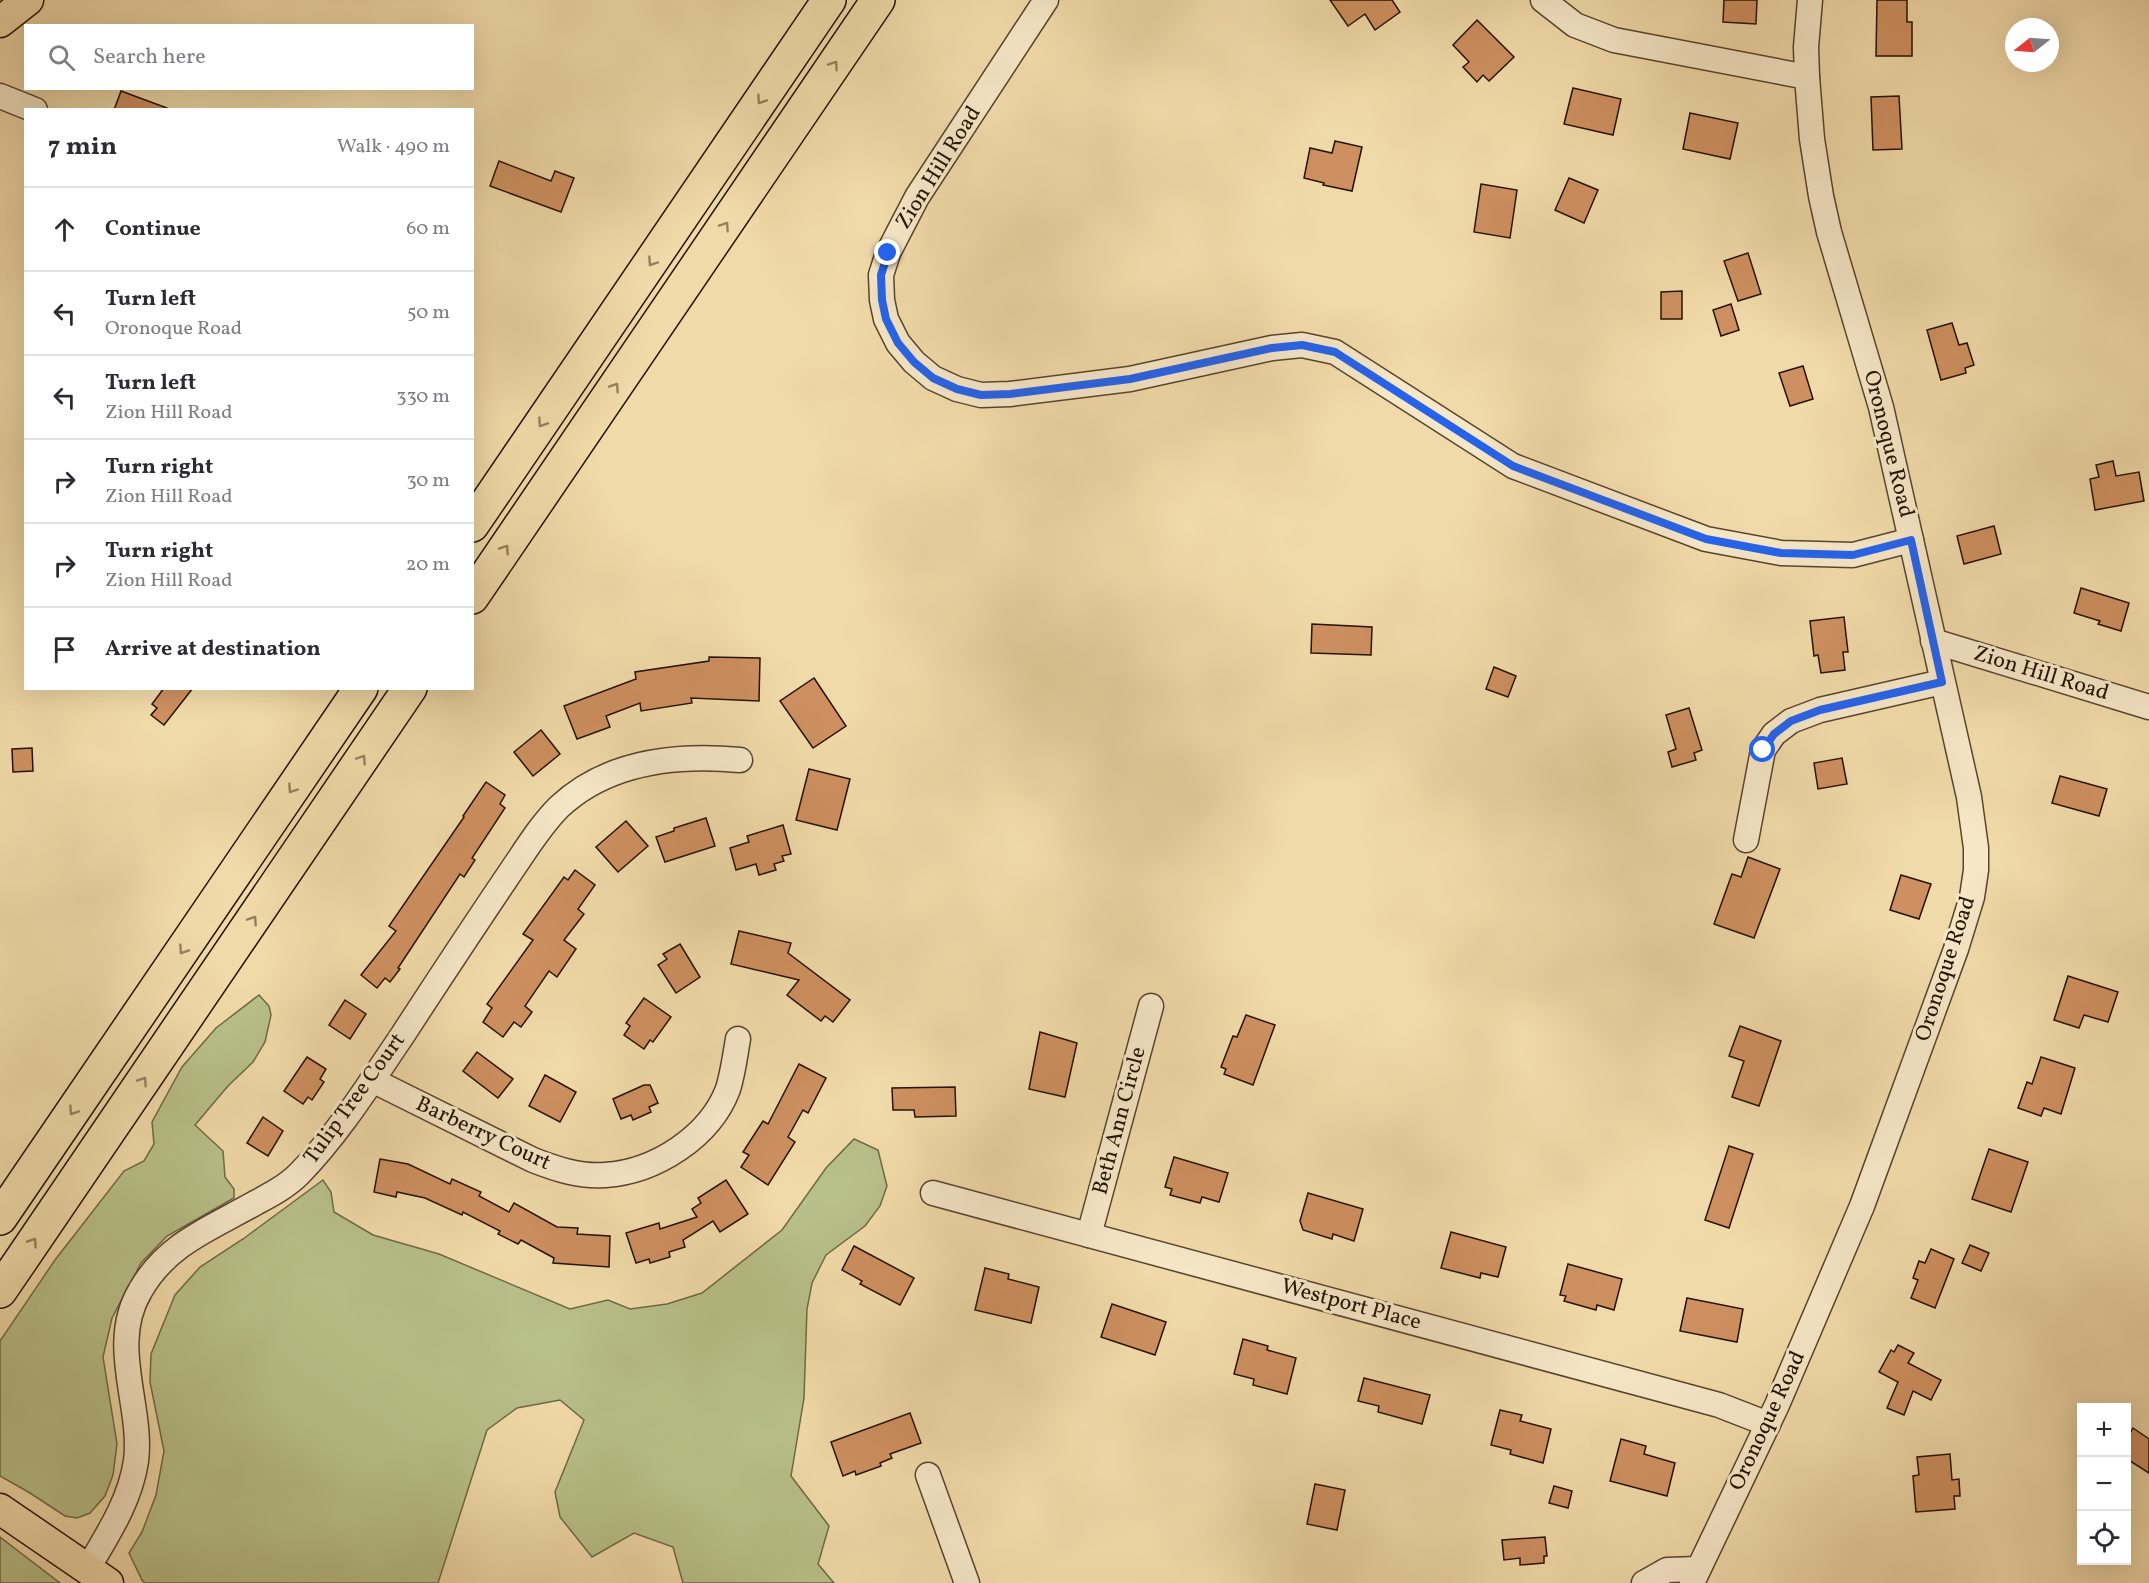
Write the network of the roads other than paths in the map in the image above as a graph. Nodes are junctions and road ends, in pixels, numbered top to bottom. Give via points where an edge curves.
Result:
1 (28, 0) edge
2 (830, 0) edge
3 (878, 0) edge
4 (1046, 0) edge
5 (1543, 0) edge
6 (1810, 0) edge
7 (0, 22) edge
8 (1807, 77) junction
9 (0, 96) edge
10 (30, 108) edge
11 (474, 522) edge
12 (1911, 540) junction
13 (474, 594) edge
14 (1933, 641) junction
15 (1942, 682) junction
16 (360, 690) edge
17 (409, 690) edge
18 (2149, 707) edge
19 (740, 760) dead end
20 (1746, 840) dead end
21 (1151, 1006) dead end
22 (738, 1039) dead end
23 (372, 1080) junction
24 (933, 1193) dead end
25 (0, 1218) edge
26 (1089, 1235) junction
27 (0, 1291) edge
28 (1768, 1424) junction
29 (927, 1475) dead end
30 (0, 1509) edge
31 (98, 1576) edge
32 (1694, 1576) edge
33 (968, 1583) edge
34 (1644, 1583) edge

1 - 7 main road
2 -> 11 highway
13 -> 3 highway
4 - 12 street, Zion Hill Road via 917,197 881,275 886,319 898,343 933,378 981,395 1010,394 1130,379 1302,345 1335,352 1513,466 1706,539 1781,553 1853,555
5 - 8 street via 1575,25 1614,40
6 - 8 street, Oronoque Road
8 - 12 street, Oronoque Road via 1812,140 1829,232 1881,407
9 - 10 street
12 - 14 street, Oronoque Road
14 - 15 street, Oronoque Road
14 - 18 street, Zion Hill Road
15 - 20 street via 1820,710 1791,721 1774,734 1763,750
15 - 28 street, Oronoque Road via 1974,824 1972,897 1862,1206
16 -> 25 highway
27 -> 17 highway
19 - 23 street, Tulip Tree Court via 685,758 629,767 602,777 560,807 520,858
21 - 26 street, Beth Ann Circle
22 - 23 street, Barberry Court via 727,1090 716,1113 698,1133 651,1164 604,1176 556,1169 533,1160
23 - 31 street, Tulip Tree Court via 335,1132 296,1176 173,1250 138,1293 129,1320 127,1348 136,1459 131,1485
24 - 26 street, Westport Place
26 - 28 street, Westport Place via 1719,1405
28 - 32 street, Oronoque Road
29 - 33 street
30 - 31 main road
32 - 34 street via 1667,1570

